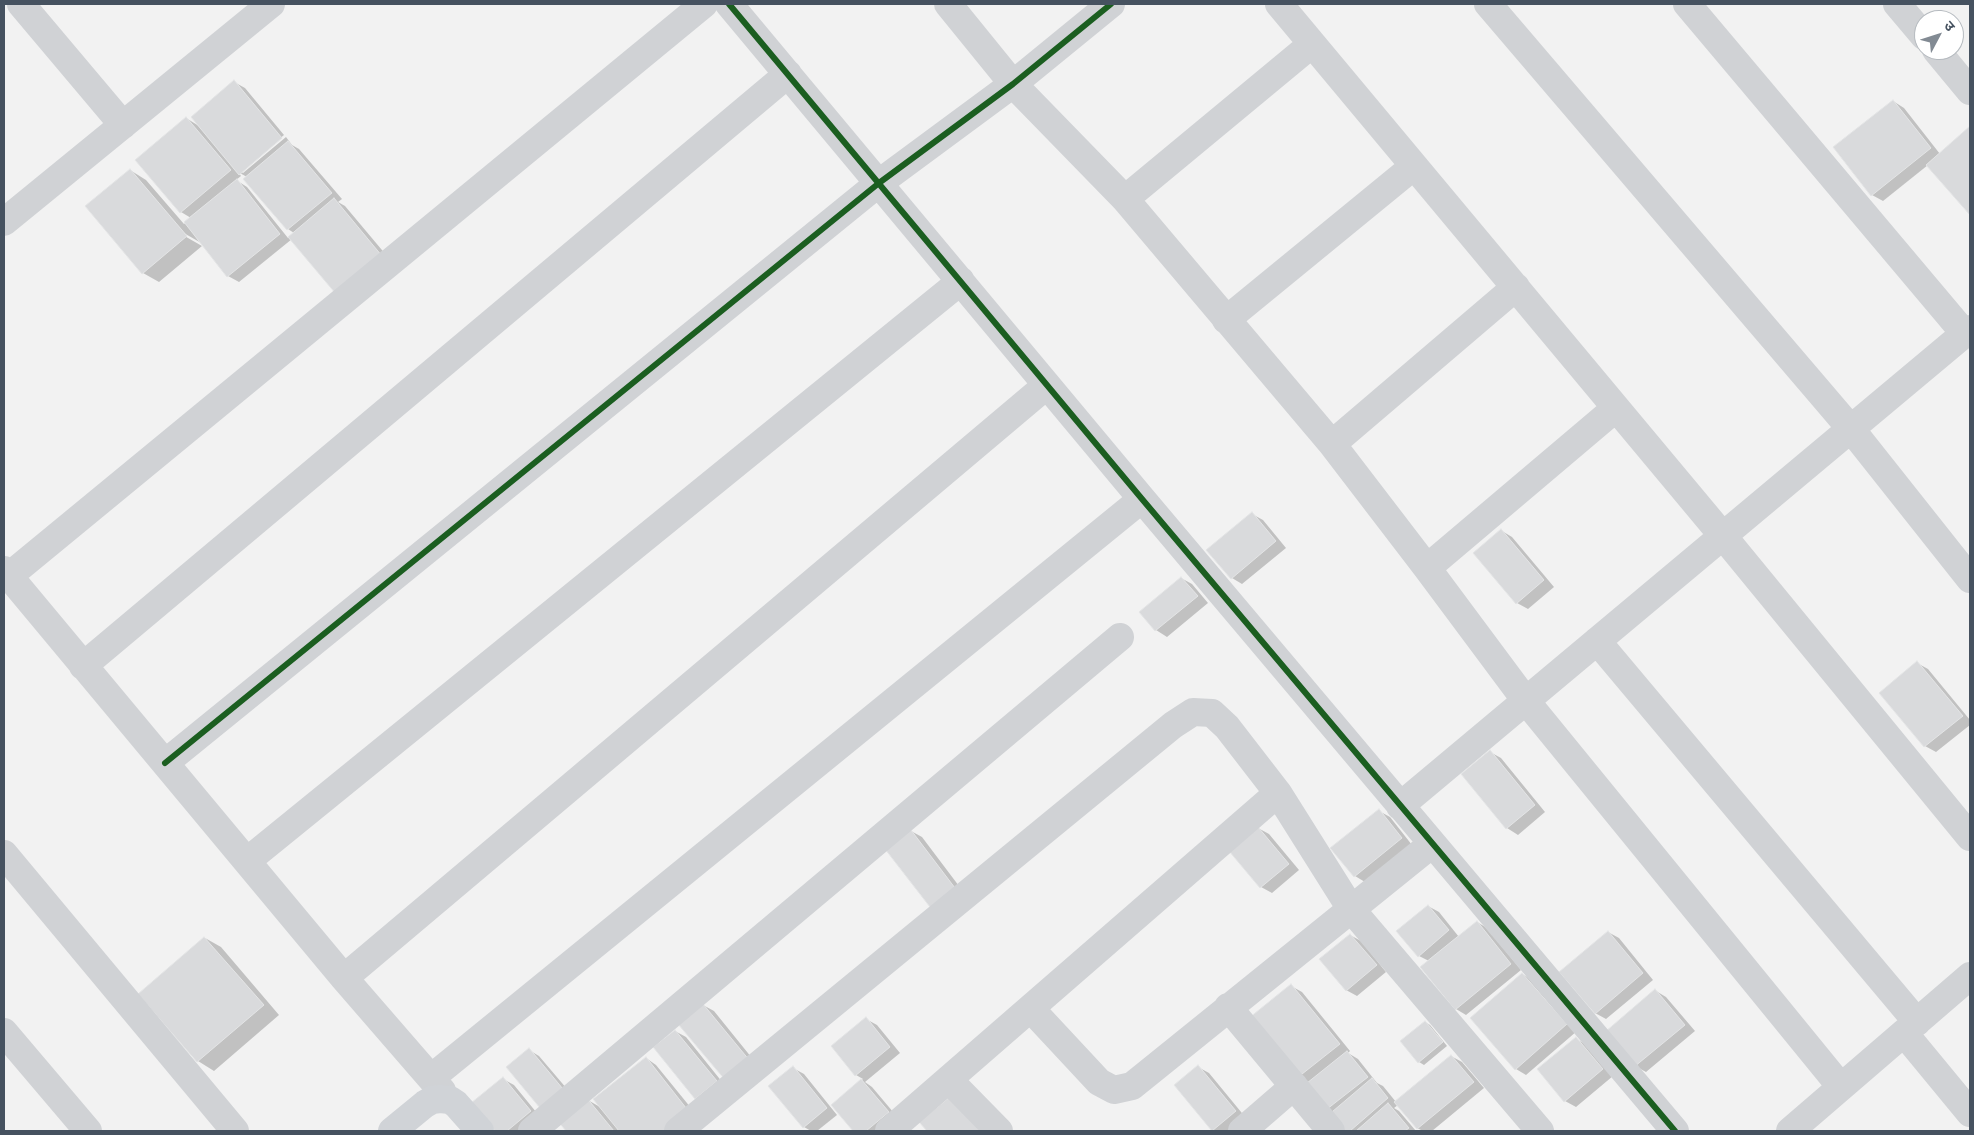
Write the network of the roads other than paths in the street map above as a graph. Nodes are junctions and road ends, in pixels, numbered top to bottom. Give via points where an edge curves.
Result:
1 (21, 4) edge
2 (271, 4) edge
3 (704, 4) edge
4 (729, 4) edge
5 (948, 4) edge
6 (1111, 4) edge
7 (1279, 4) edge
8 (1488, 4) edge
9 (1687, 4) edge
10 (1897, 4) edge
11 (1914, 24) edge
12 (1312, 44) junction
13 (1944, 60) edge
14 (788, 74) junction
15 (1013, 84) junction
16 (1970, 91) edge
17 (123, 124) junction
18 (1414, 166) junction
19 (879, 183) junction
20 (1125, 200) junction
21 (5, 217) edge
22 (961, 281) junction
23 (1516, 287) junction
24 (1226, 320) junction
25 (1967, 331) edge
26 (1047, 384) junction
27 (1616, 408) junction
28 (1851, 429) junction
29 (1332, 444) junction
30 (1142, 499) junction
31 (1723, 536) junction
32 (1427, 568) junction
33 (6, 573) edge
34 (1970, 579) edge
35 (1120, 637) dead end
36 (1597, 641) junction
37 (83, 666) junction
38 (1526, 701) junction
39 (165, 763) junction
40 (1278, 793) junction
41 (1400, 806) junction
42 (1970, 837) edge
43 (1432, 844) junction
44 (4, 854) edge
45 (247, 861) junction
46 (1351, 909) junction
47 (1970, 976) edge
48 (344, 978) junction
49 (1228, 1007) junction
50 (1032, 1008) junction
51 (1911, 1027) junction
52 (4, 1032) edge
53 (431, 1078) junction
54 (949, 1080) junction
55 (1294, 1086) junction
56 (1842, 1087) junction
57 (450, 1100) junction
58 (1970, 1113) edge
59 (88, 1131) edge
60 (235, 1131) edge
61 (392, 1131) edge
62 (480, 1131) edge
63 (532, 1131) edge
64 (678, 1131) edge
65 (889, 1131) edge
66 (999, 1131) edge
67 (1242, 1131) edge
68 (1331, 1131) edge
69 (1540, 1131) edge
70 (1675, 1131) edge
71 (1790, 1131) edge

1 - 17 street
2 - 17 street
3 - 33 street
4 - 14 street
5 - 15 street
6 - 15 street
7 - 12 street
8 - 28 street
9 - 25 street
10 - 11 street
12 - 18 street
12 - 20 street
13 - 16 street
14 - 19 street
14 - 37 street
15 - 19 street
15 - 20 street
17 - 21 street
18 - 23 street
18 - 24 street
19 - 22 street
19 - 39 street
20 - 24 street
22 - 26 street
22 - 45 street
23 - 27 street
23 - 29 street
24 - 29 street
25 - 28 street
26 - 30 street
26 - 48 street
27 - 31 street
27 - 32 street
28 - 31 street
28 - 34 street
29 - 32 street
30 - 41 street
30 - 53 street
31 - 36 street
31 - 42 street
32 - 38 street
33 - 37 street
35 - 63 street
36 - 38 street
36 - 51 street
37 - 39 street
38 - 41 street
38 - 56 street
39 - 45 street
40 - 46 street
40 - 50 street
40 - 64 street via 1227,727 1212,713 1193,712 1173,725
41 - 43 street
43 - 46 street
43 - 70 street
44 - 60 street
45 - 48 street
46 - 49 street
46 - 69 street
47 - 51 street
48 - 53 street
49 - 50 street via 1132,1086 1114,1090 1099,1082
49 - 55 street
50 - 54 street
51 - 56 street
51 - 58 street
52 - 59 street
53 - 57 street
54 - 65 street
54 - 66 street
55 - 67 street
55 - 68 street
56 - 71 street
57 - 61 street via 432,1100
57 - 62 street via 468,1115

